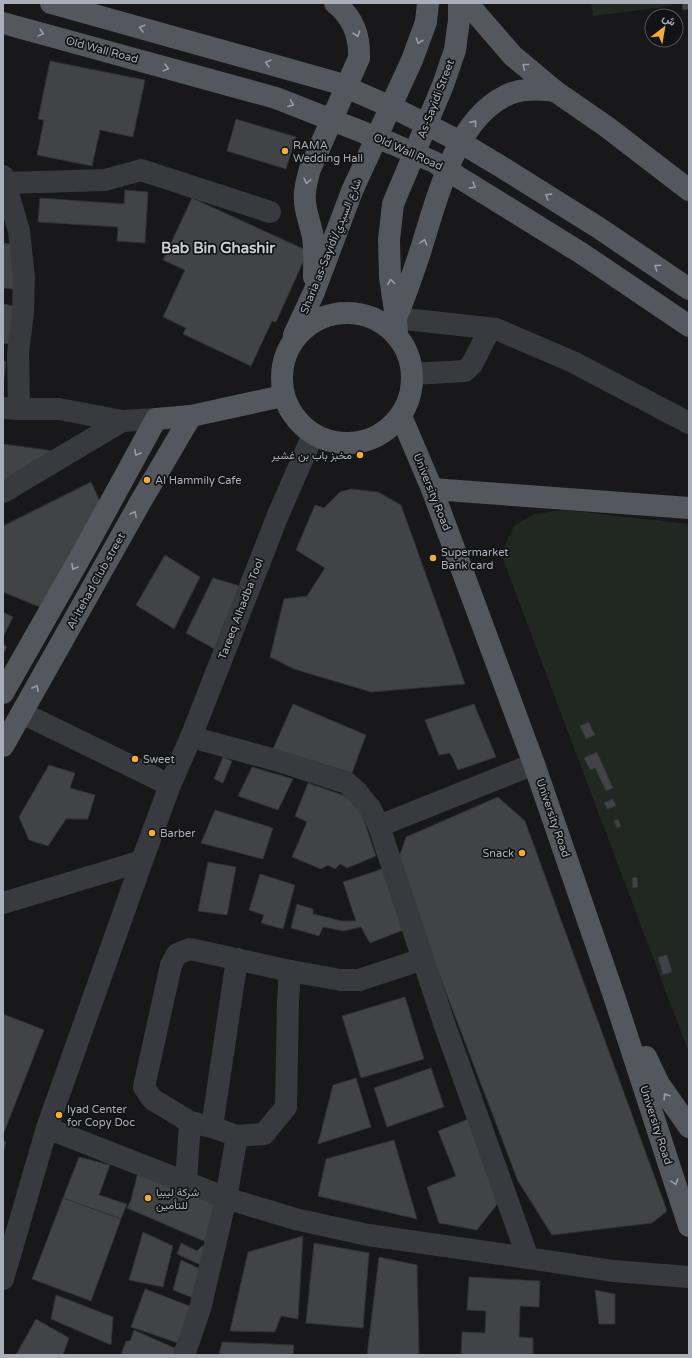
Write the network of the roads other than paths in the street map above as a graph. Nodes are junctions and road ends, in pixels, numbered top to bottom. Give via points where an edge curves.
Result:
1 (51, 3) edge
2 (335, 3) edge
3 (428, 3) edge
4 (459, 3) edge
5 (467, 3) edge
6 (3, 23) edge
7 (555, 91) junction
8 (4, 180) edge
9 (689, 190) edge
10 (270, 212) dead end
11 (11, 230) edge
12 (689, 289) edge
13 (314, 292) junction
14 (686, 324) edge
15 (397, 326) junction
16 (490, 329) junction
17 (284, 355) junction
18 (412, 374) junction
19 (283, 396) junction
20 (11, 408) edge
21 (191, 416) junction
22 (401, 416) junction
23 (156, 419) junction
24 (122, 421) junction
25 (689, 423) edge
26 (312, 435) junction
27 (432, 489) junction
28 (3, 492) edge
29 (689, 508) edge
30 (3, 693) edge
31 (22, 713) junction
32 (191, 737) junction
33 (3, 746) edge
34 (534, 764) junction
35 (170, 785) junction
36 (379, 826) junction
37 (142, 862) junction
38 (3, 903) edge
39 (237, 959) junction
40 (423, 959) junction
41 (290, 971) junction
42 (614, 999) junction
43 (190, 1122) junction
44 (689, 1127) edge
45 (47, 1128) junction
46 (212, 1128) junction
47 (237, 1136) junction
48 (186, 1182) junction
49 (226, 1198) junction
50 (689, 1226) edge
51 (528, 1258) junction
52 (689, 1277) edge
53 (3, 1279) edge
54 (184, 1355) edge

12 -> 1 main road via 599,228 500,166 396,109 334,82
2 -> 13 main road via 352,21 360,44 359,58 305,185 304,196 314,247
3 -> 13 main road, Sharia as-Sayidi/شارع السيدي via 426,22 412,60 352,191
15 -> 4 main road, As-Sayidi Street via 390,277 389,240 393,204 443,85 452,57 459,20
7 -> 5 main road via 513,56
6 -> 14 main road, Old Wall Road via 276,98 434,162 581,253
7 - 9 main road
15 -> 7 main road via 439,190 454,155 469,130 486,109 505,95 536,89
8 - 10 street via 105,180 141,170
8 - 11 street
11 - 20 street via 24,278 23,312
13 - 17 main road, Sharia as-Sayidi/شارع السيدي
15 - 16 street
15 - 17 main road via 355,313 333,314 312,322 296,336
15 - 18 main road
16 - 18 street via 472,364 465,371
16 - 25 street via 496,329 573,362
17 - 19 main road via 280,383
18 - 22 main road via 410,396
19 - 21 main road
19 - 26 main road via 294,418
20 - 24 street via 59,409
21 - 23 main road
31 -> 21 main road, Al-Itehad Club street
22 - 26 main road via 388,430 370,440 351,444 331,442
22 - 27 main road, University Road
23 - 24 street
23 -> 30 main road
24 - 28 street
26 - 32 street, Tareeq Alhadba Tool
27 - 29 main road
27 - 34 main road, University Road
31 - 33 main road, Al-Itehad Club street
31 - 35 street
32 - 35 street, Tareeq Alhadba Tool
32 - 36 street via 286,763 347,784 370,808
34 - 36 street
34 - 42 main road, University Road
35 - 37 street, Tareeq Alhadba Tool
36 - 40 street
37 - 38 street
37 - 45 street, Tareeq Alhadba Tool
39 - 41 street
39 - 43 street via 190,950 177,954 171,965 144,1087 152,1100
39 - 46 street
40 - 41 street via 359,980 341,980
40 - 51 street via 446,1031
41 - 47 street via 286,1107 264,1134
44 -> 42 main road via 659,1084
42 -> 50 main road, University Road
43 - 46 street
43 - 48 street
45 - 48 street
45 - 53 street, Tareeq Alhadba Tool
46 - 47 street
47 - 49 street
48 - 49 street
49 - 51 street via 295,1220 368,1235
49 - 54 street via 200,1309
51 - 52 street via 613,1272

